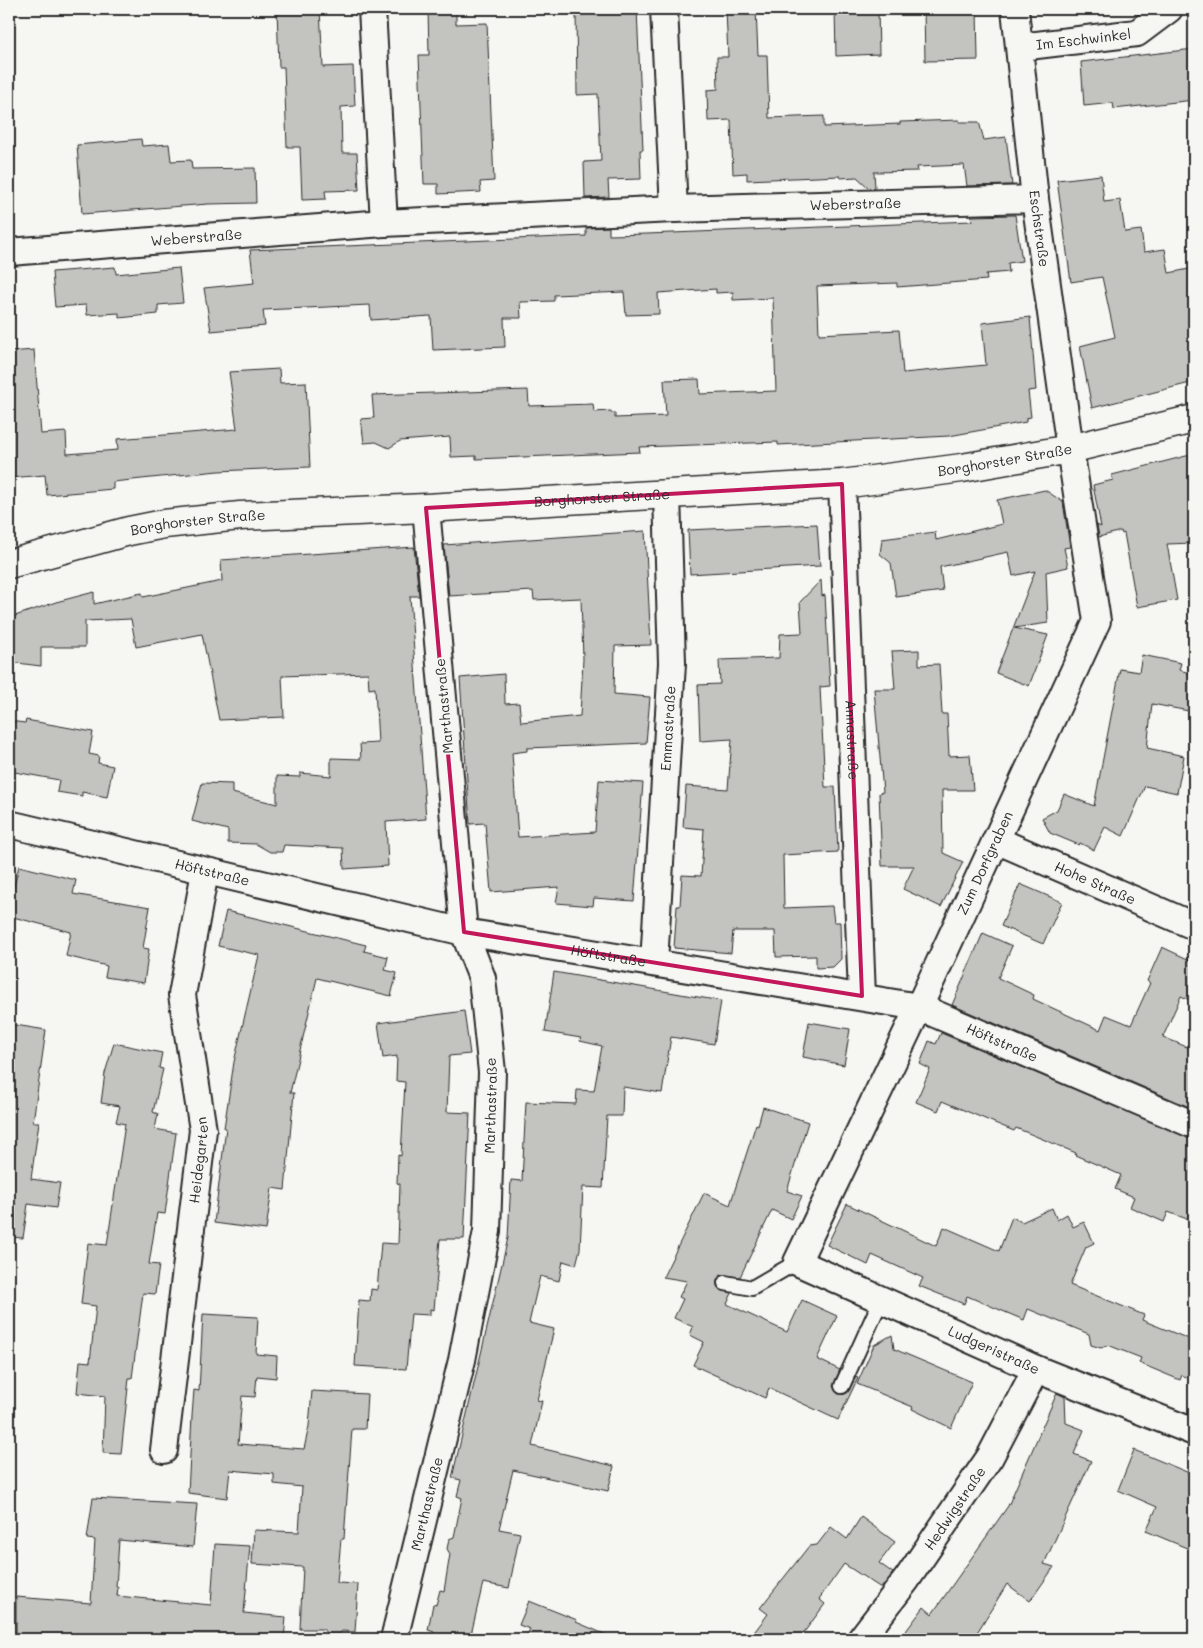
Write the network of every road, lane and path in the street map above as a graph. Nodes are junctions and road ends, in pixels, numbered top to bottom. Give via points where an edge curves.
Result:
1 (372, 9) edge
2 (664, 9) edge
3 (1015, 9) edge
4 (1169, 9) edge
5 (1020, 47) junction
6 (1035, 199) junction
7 (674, 209) junction
8 (384, 224) junction
9 (9, 252) edge
10 (1194, 419) edge
11 (1070, 449) junction
12 (842, 484) junction
13 (667, 494) junction
14 (426, 508) junction
15 (9, 564) edge
16 (9, 824) edge
17 (996, 840) junction
18 (205, 872) junction
19 (1194, 926) edge
20 (464, 932) junction
21 (654, 962) junction
22 (862, 996) junction
23 (920, 1007) junction
24 (1194, 1125) edge
25 (797, 1262) junction
26 (725, 1283) dead end
27 (881, 1300) junction
28 (1036, 1369) junction
29 (842, 1386) dead end
30 (1194, 1432) edge
31 (164, 1450) dead end
32 (394, 1639) edge
33 (861, 1639) edge

1 - 8 street
2 - 7 street
3 - 5 street, Eschstraße
4 - 5 street, Im Eschwinkel via 1137,33
5 - 6 street, Eschstraße
6 - 7 street, Weberstraße
6 - 11 street, Eschstraße
7 - 8 street, Weberstraße
8 - 9 street, Weberstraße
10 - 11 main road, Borghorster Straße
11 - 12 main road, Borghorster Straße
11 - 17 street, Zum Dorfgraben via 1097,621
12 - 13 main road, Borghorster Straße
12 - 22 street, Annastraße
13 - 14 main road, Borghorster Straße
13 - 21 street, Emmastraße via 672,663
14 - 15 main road, Borghorster Straße via 240,516 164,524 129,530
14 - 20 street, Marthastraße
16 - 18 street, Höftstraße
17 - 19 street, Hohe Straße
17 - 23 street, Zum Dorfgraben
18 - 20 street, Höftstraße
18 - 31 street, Heidegarten via 182,996 203,1130
20 - 21 street, Höftstraße
20 - 32 street, Marthastraße via 482,978 492,1072 487,1231 462,1360
21 - 22 street, Höftstraße
22 - 23 street, Höftstraße
23 - 24 street, Höftstraße
23 - 25 street, Zum Dorfgraben
25 - 26 lane via 752,1288
25 - 27 street, Ludgeristraße
27 - 28 street, Ludgeristraße
27 - 29 lane
28 - 30 street, Ludgeristraße
28 - 33 street, Hedwigstraße via 990,1457 907,1579

